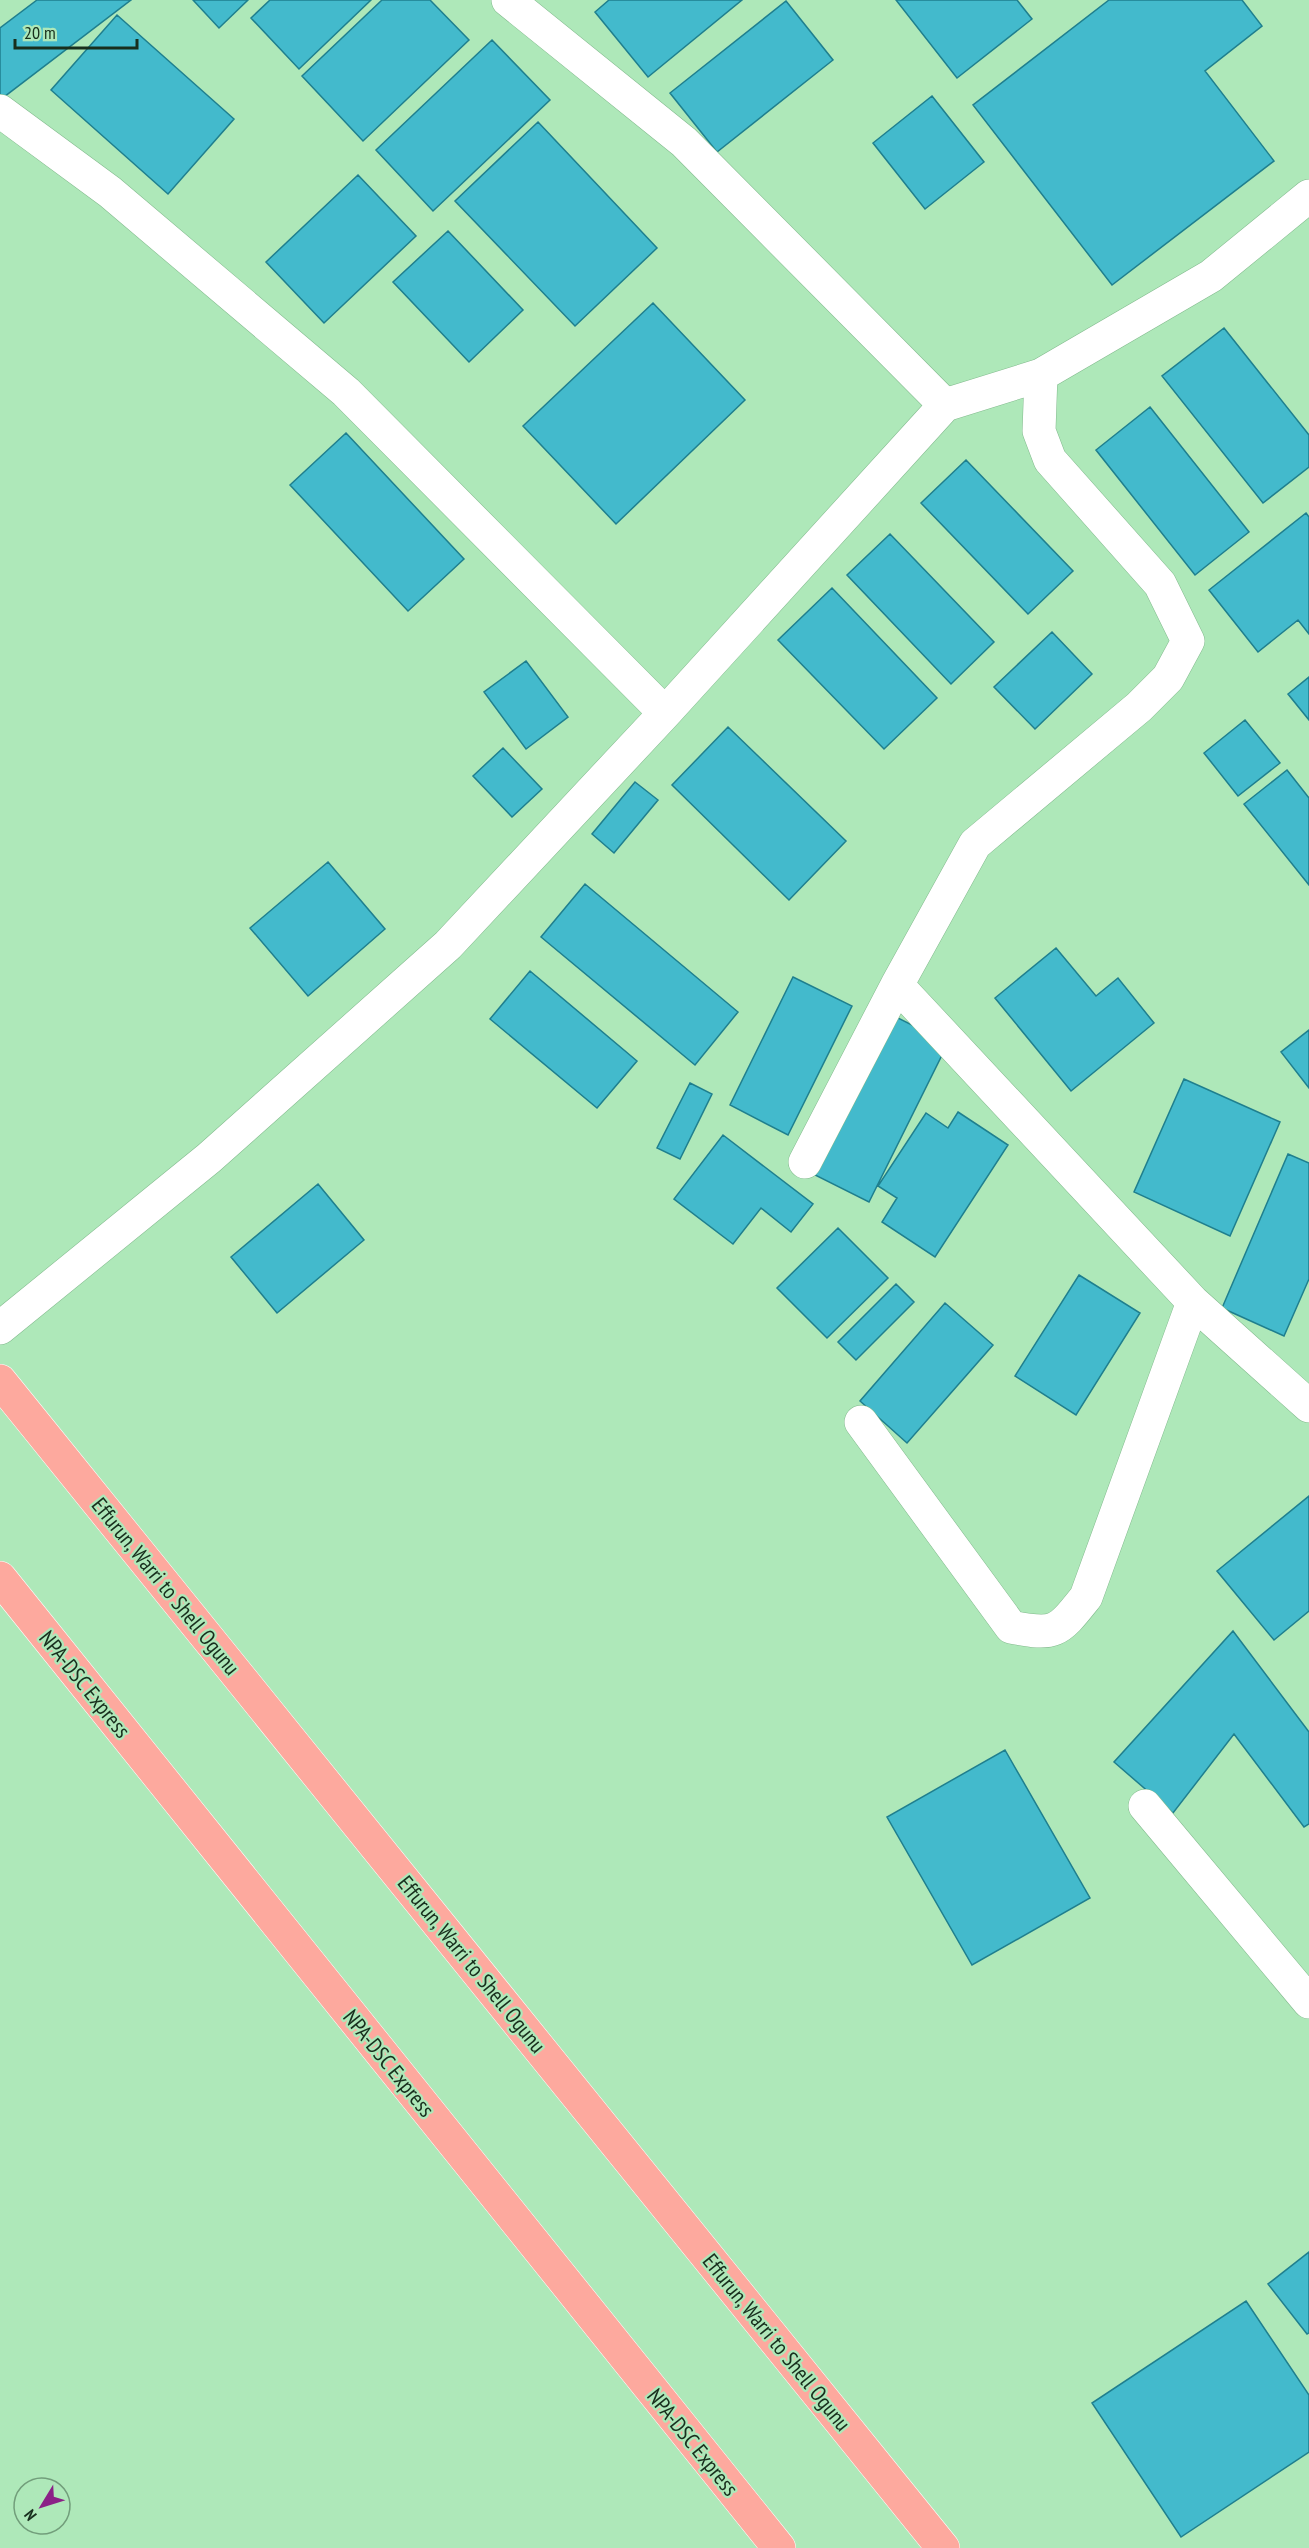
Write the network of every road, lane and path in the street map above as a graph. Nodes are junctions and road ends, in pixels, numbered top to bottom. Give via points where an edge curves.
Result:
1 (508, 0) edge
2 (0, 111) edge
3 (1309, 195) edge
4 (1041, 375) junction
5 (945, 405) junction
6 (665, 713) junction
7 (897, 985) junction
8 (805, 1162) dead end
9 (1193, 1302) junction
10 (0, 1328) edge
11 (0, 1381) edge
12 (1309, 1406) edge
13 (861, 1422) dead end
14 (0, 1578) edge
15 (1145, 1806) dead end
16 (1309, 2002) edge
17 (778, 2548) edge
18 (944, 2548) edge

1 - 5 street via 684,142
2 - 6 street via 110,192 346,392
3 - 4 street via 1211,276
4 - 5 street
4 - 7 street via 1039,431 1050,460 1160,584 1188,641 1168,678 1139,707 975,844
5 - 6 street
6 - 10 street via 448,945 209,1158
7 - 8 street
7 - 9 street
9 - 12 street
9 - 13 street via 1086,1597 1065,1623 1043,1633 1011,1628
11 - 18 main road, Effurun, Warri to Shell Ogunu
14 - 17 main road, NPA-DSC Express
15 - 16 street

